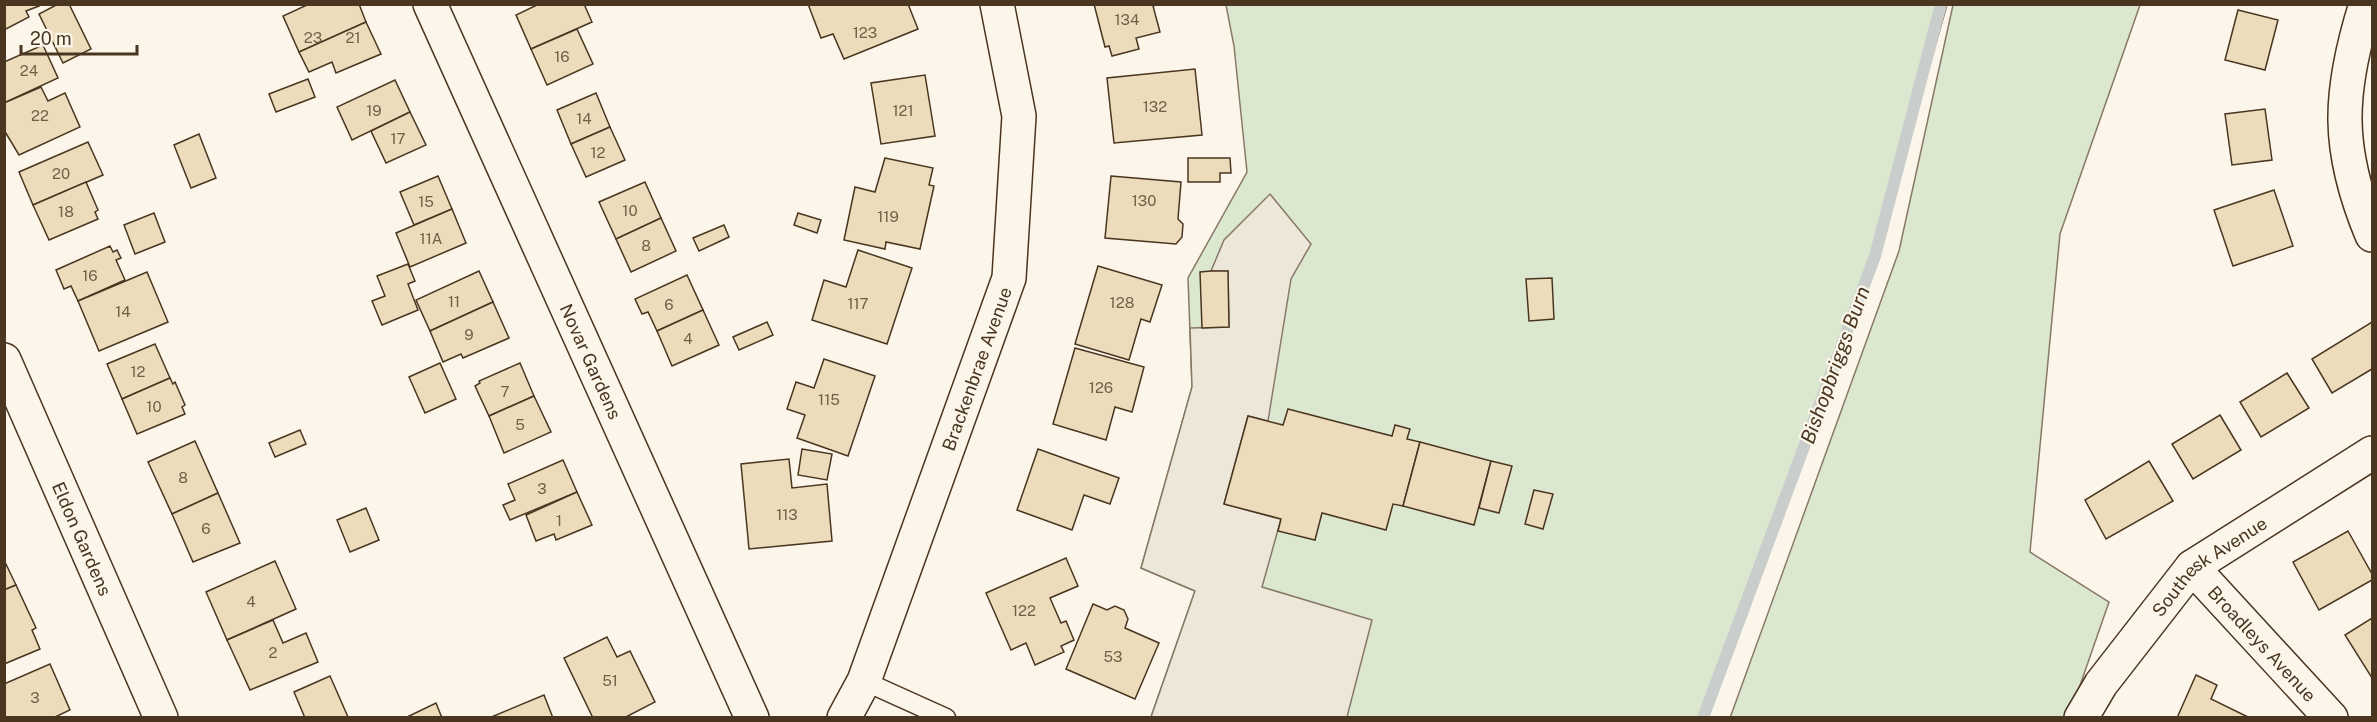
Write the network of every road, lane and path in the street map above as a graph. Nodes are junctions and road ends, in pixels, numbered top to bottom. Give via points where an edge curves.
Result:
1 (430, 4) edge
2 (997, 4) edge
3 (2366, 4) edge
4 (2373, 235) edge
5 (4, 360) edge
6 (2373, 453) edge
7 (2192, 567) junction
8 (864, 681) junction
9 (161, 717) edge
10 (752, 717) edge
11 (844, 717) edge
12 (946, 717) edge
13 (2081, 717) edge
14 (2331, 717) edge

1 - 10 street, Novar Gardens
2 - 8 street, Brackenbrae Avenue via 1019,116 1009,278
3 - 4 street via 2343,111 2349,163
5 - 9 street, Eldon Gardens
6 - 7 street, Southesk Avenue
7 - 13 street, Southesk Avenue via 2101,684
7 - 14 street, Broadleys Avenue
8 - 11 street, Brackenbrae Avenue
8 - 12 lane

